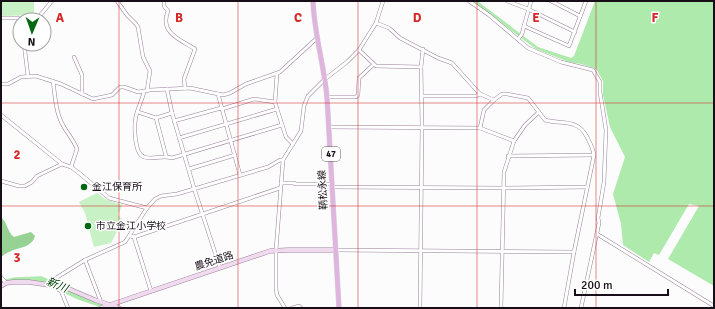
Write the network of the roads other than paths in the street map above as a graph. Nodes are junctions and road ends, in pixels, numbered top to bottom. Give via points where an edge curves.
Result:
1 (52, 1) edge
2 (117, 1) edge
3 (164, 1) edge
4 (313, 1) edge
5 (383, 1) edge
6 (469, 1) edge
7 (507, 1) edge
8 (531, 1) edge
9 (551, 1) edge
10 (586, 1) edge
11 (528, 9) junction
12 (42, 12) edge
13 (580, 16) junction
14 (1, 18) edge
15 (12, 18) edge
16 (376, 23) junction
17 (524, 26) junction
18 (575, 32) junction
19 (520, 37) junction
20 (317, 38) junction
21 (359, 50) junction
22 (423, 50) junction
23 (25, 52) edge
24 (74, 57) dead end
25 (373, 65) junction
26 (421, 67) junction
27 (277, 74) junction
28 (28, 76) junction
29 (325, 79) junction
30 (53, 81) junction
31 (1, 84) edge
32 (185, 88) junction
33 (167, 89) junction
34 (146, 91) junction
35 (82, 94) junction
36 (218, 94) junction
37 (480, 94) junction
38 (422, 96) junction
39 (327, 97) junction
40 (494, 100) junction
41 (275, 102) junction
42 (222, 108) junction
43 (277, 109) junction
44 (138, 112) junction
45 (539, 112) junction
46 (172, 113) junction
47 (1, 116) edge
48 (156, 118) junction
49 (174, 121) junction
50 (226, 124) junction
51 (282, 125) junction
52 (329, 127) junction
53 (422, 127) junction
54 (480, 128) junction
55 (180, 138) junction
56 (231, 140) junction
57 (514, 141) junction
58 (294, 144) junction
59 (184, 154) junction
60 (235, 155) junction
61 (594, 155) junction
62 (166, 156) junction
63 (508, 156) junction
64 (283, 160) junction
65 (62, 164) junction
66 (71, 167) junction
67 (189, 169) junction
68 (240, 175) junction
69 (1, 182) edge
70 (281, 183) junction
71 (332, 185) junction
72 (422, 187) junction
73 (587, 187) junction
74 (194, 188) junction
75 (280, 188) junction
76 (503, 188) junction
77 (147, 208) junction
78 (202, 214) junction
79 (597, 234) junction
80 (130, 236) junction
81 (134, 237) junction
82 (276, 250) junction
83 (336, 250) junction
84 (420, 250) junction
85 (502, 250) junction
86 (574, 252) junction
87 (85, 260) junction
88 (220, 268) junction
89 (1, 277) edge
90 (6, 283) junction
91 (51, 284) junction
92 (1, 286) edge
93 (152, 291) junction
94 (101, 302) junction
95 (105, 306) edge
96 (714, 306) edge
97 (68, 308) edge
98 (118, 308) edge
99 (285, 308) edge
100 (292, 308) edge
101 (301, 308) edge
102 (339, 308) edge
103 (420, 308) edge
104 (502, 308) edge
105 (564, 308) edge
106 (581, 308) edge

1 - 12 street
2 - 34 street via 138,27 143,57 150,71
3 - 32 street via 168,12 165,21 170,32 195,49 184,79
4 - 20 main road, 鞆松永線 / 47
5 - 16 street
6 - 19 street
7 - 11 street
8 - 11 street
9 - 13 street
10 - 13 street
11 - 17 street
11 - 18 street
13 - 18 street
14 - 15 street
16 - 21 street
16 - 22 street via 389,28 400,38
17 - 18 street via 569,46
17 - 19 street
19 - 79 street via 528,48 561,62 593,70 600,82 606,130 604,182
20 - 27 street
20 - 29 main road, 鞆松永線 / 47
21 - 25 street
21 - 29 street
22 - 26 street
22 - 37 street via 452,63
23 - 28 street
24 - 35 street via 82,75
25 - 26 street
25 - 39 street via 359,78 356,97
26 - 38 street
27 - 36 street via 246,84 230,93
27 - 41 street
28 - 30 street
28 - 31 street
29 - 39 main road, 鞆松永線 / 47
29 - 58 street via 308,96 301,131
30 - 35 street
30 - 66 street via 60,119 77,149
32 - 33 street
32 - 36 street
33 - 34 street
33 - 46 street
34 - 35 street via 138,92 120,87 112,94 99,97 93,98
34 - 44 street
36 - 42 street
37 - 38 street
37 - 40 street
38 - 53 street
39 - 52 main road, 鞆松永線 / 47
40 - 45 street via 504,94 526,97
40 - 54 street via 484,110
41 - 42 street via 254,99
41 - 43 street
42 - 49 street
42 - 50 street
43 - 50 street
43 - 51 street
44 - 48 street
44 - 62 street via 136,145 140,154 146,158
45 - 57 street via 525,125
45 - 61 street via 545,120 581,127
46 - 48 street
46 - 49 street
47 - 65 street
48 - 62 street
49 - 55 street
50 - 55 street
50 - 56 street
51 - 56 street
51 - 58 street via 286,137
52 - 53 street
52 - 71 main road, 鞆松永線 / 47
53 - 54 street
53 - 72 street
54 - 57 street
55 - 59 street
56 - 59 street
56 - 60 street
57 - 63 street
58 - 64 street
59 - 62 street via 172,158
59 - 67 street
60 - 67 street
60 - 68 street
61 - 63 street
61 - 73 street
63 - 76 street
64 - 68 street
64 - 70 street
65 - 66 street
65 - 69 street via 37,176 25,186
66 - 77 street via 108,198
67 - 74 street
68 - 74 street
70 - 71 street
70 - 75 street
71 - 72 street
71 - 83 main road, 鞆松永線 / 47
72 - 76 street
72 - 84 street
73 - 76 street
73 - 86 street
74 - 77 street via 160,196
74 - 78 street
75 - 78 street
75 - 82 street
76 - 85 street
77 - 80 street
78 - 81 street
78 - 88 street
79 - 96 street
79 - 106 street
80 - 81 street
80 - 87 street via 119,246
81 - 93 street
82 - 83 street, 農免道路
82 - 88 street, 農免道路
82 - 99 street via 276,289
83 - 84 street
83 - 102 main road, 鞆松永線 / 47
84 - 85 street
84 - 103 street
85 - 86 street
85 - 104 street
86 - 105 street
87 - 91 street via 56,278
87 - 94 street
88 - 93 street, 農免道路
89 - 90 street
90 - 91 street
90 - 92 street
91 - 94 street
91 - 97 street via 62,291
93 - 95 street, 農免道路
94 - 95 street
95 - 98 street
100 - 101 street

